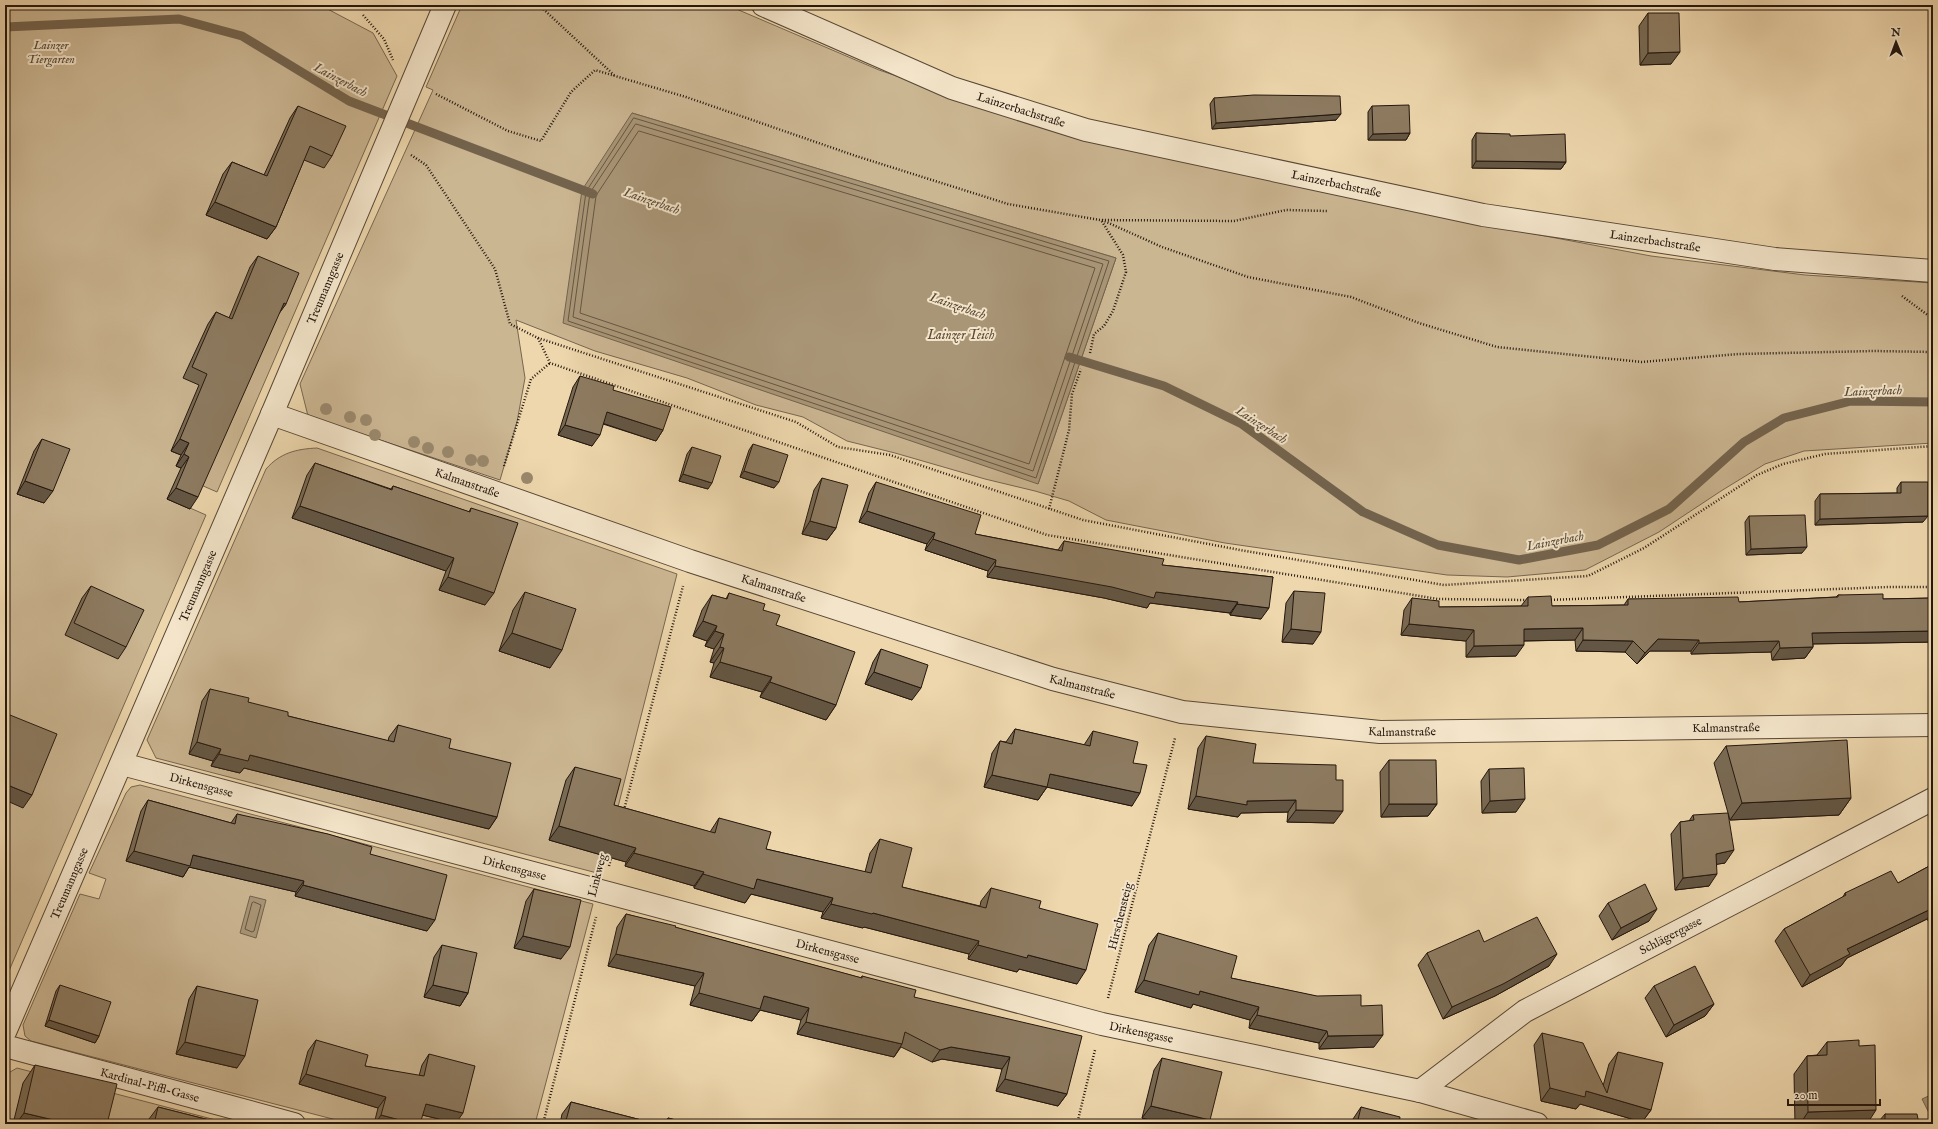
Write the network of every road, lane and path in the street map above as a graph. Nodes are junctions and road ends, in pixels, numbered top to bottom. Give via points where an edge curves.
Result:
1 (445, 5) edge
2 (539, 5) edge
3 (763, 5) edge
4 (363, 15) dead end
5 (616, 77) junction
6 (411, 88) junction
7 (389, 140) junction
8 (1330, 211) dead end
9 (1100, 220) junction
10 (1933, 271) edge
11 (538, 338) junction
12 (1933, 352) edge
13 (1090, 353) dead end
14 (550, 363) junction
15 (1081, 369) dead end
16 (272, 414) junction
17 (1933, 446) edge
18 (495, 494) junction
19 (1049, 509) junction
20 (690, 561) junction
21 (1933, 587) edge
22 (1531, 600) edge
23 (1546, 600) edge
24 (1182, 712) junction
25 (1933, 725) edge
26 (122, 764) junction
27 (1933, 799) edge
28 (622, 815) edge
29 (612, 854) edge
30 (602, 892) junction
31 (1102, 1024) junction
32 (5, 1032) edge
33 (5, 1046) edge
34 (1420, 1091) junction
35 (294, 1124) edge
36 (543, 1124) edge
37 (1077, 1124) edge
38 (1537, 1124) edge

1 - 6 street
2 - 5 path
3 - 10 street, Lainzerbachstraße via 952,88 1086,130 1483,215 1775,259
4 - 6 path via 384,39 397,71
5 - 6 path via 594,70 571,92 541,140 508,131
5 - 9 path via 686,97 856,156 1008,204
6 - 7 street, Treumanngasse
7 - 11 path via 426,165 495,269 510,324
7 - 16 street, Treumanngasse
8 - 9 path via 1286,210 1234,221
9 - 12 path via 1162,247 1248,277 1351,297 1419,323 1497,347 1642,362 1739,354
9 - 13 path via 1122,255 1126,272 1113,311 1104,326 1094,334
11 - 14 path
11 - 19 path via 796,422 838,447 890,455
14 - 18 path via 531,379
14 - 22 path via 1047,535 1438,599
15 - 19 path via 1072,394 1069,430
16 - 18 street, Kalmanstraße
16 - 26 street, Treumanngasse
17 - 19 path via 1826,454 1783,464 1757,475 1644,548 1588,576 1444,585 1082,520
18 - 20 street, Kalmanstraße
20 - 24 street, Kalmanstraße via 1053,679
20 - 28 path
21 - 23 path
24 - 25 street, Kalmanstraße via 1380,732
24 - 31 path, Hirschensteig
26 - 30 street, Dirkensgasse
26 - 32 street, Treumanngasse
27 - 34 street, Schlägergasse via 1525,1011
29 - 30 path, Linkweg
30 - 31 street, Dirkensgasse
30 - 36 path, Linkweg
31 - 34 street, Dirkensgasse
31 - 37 path, Hirschensteig
33 - 35 street, Kardinal-Piffl-Gasse
34 - 38 street, Dirkensgasse

